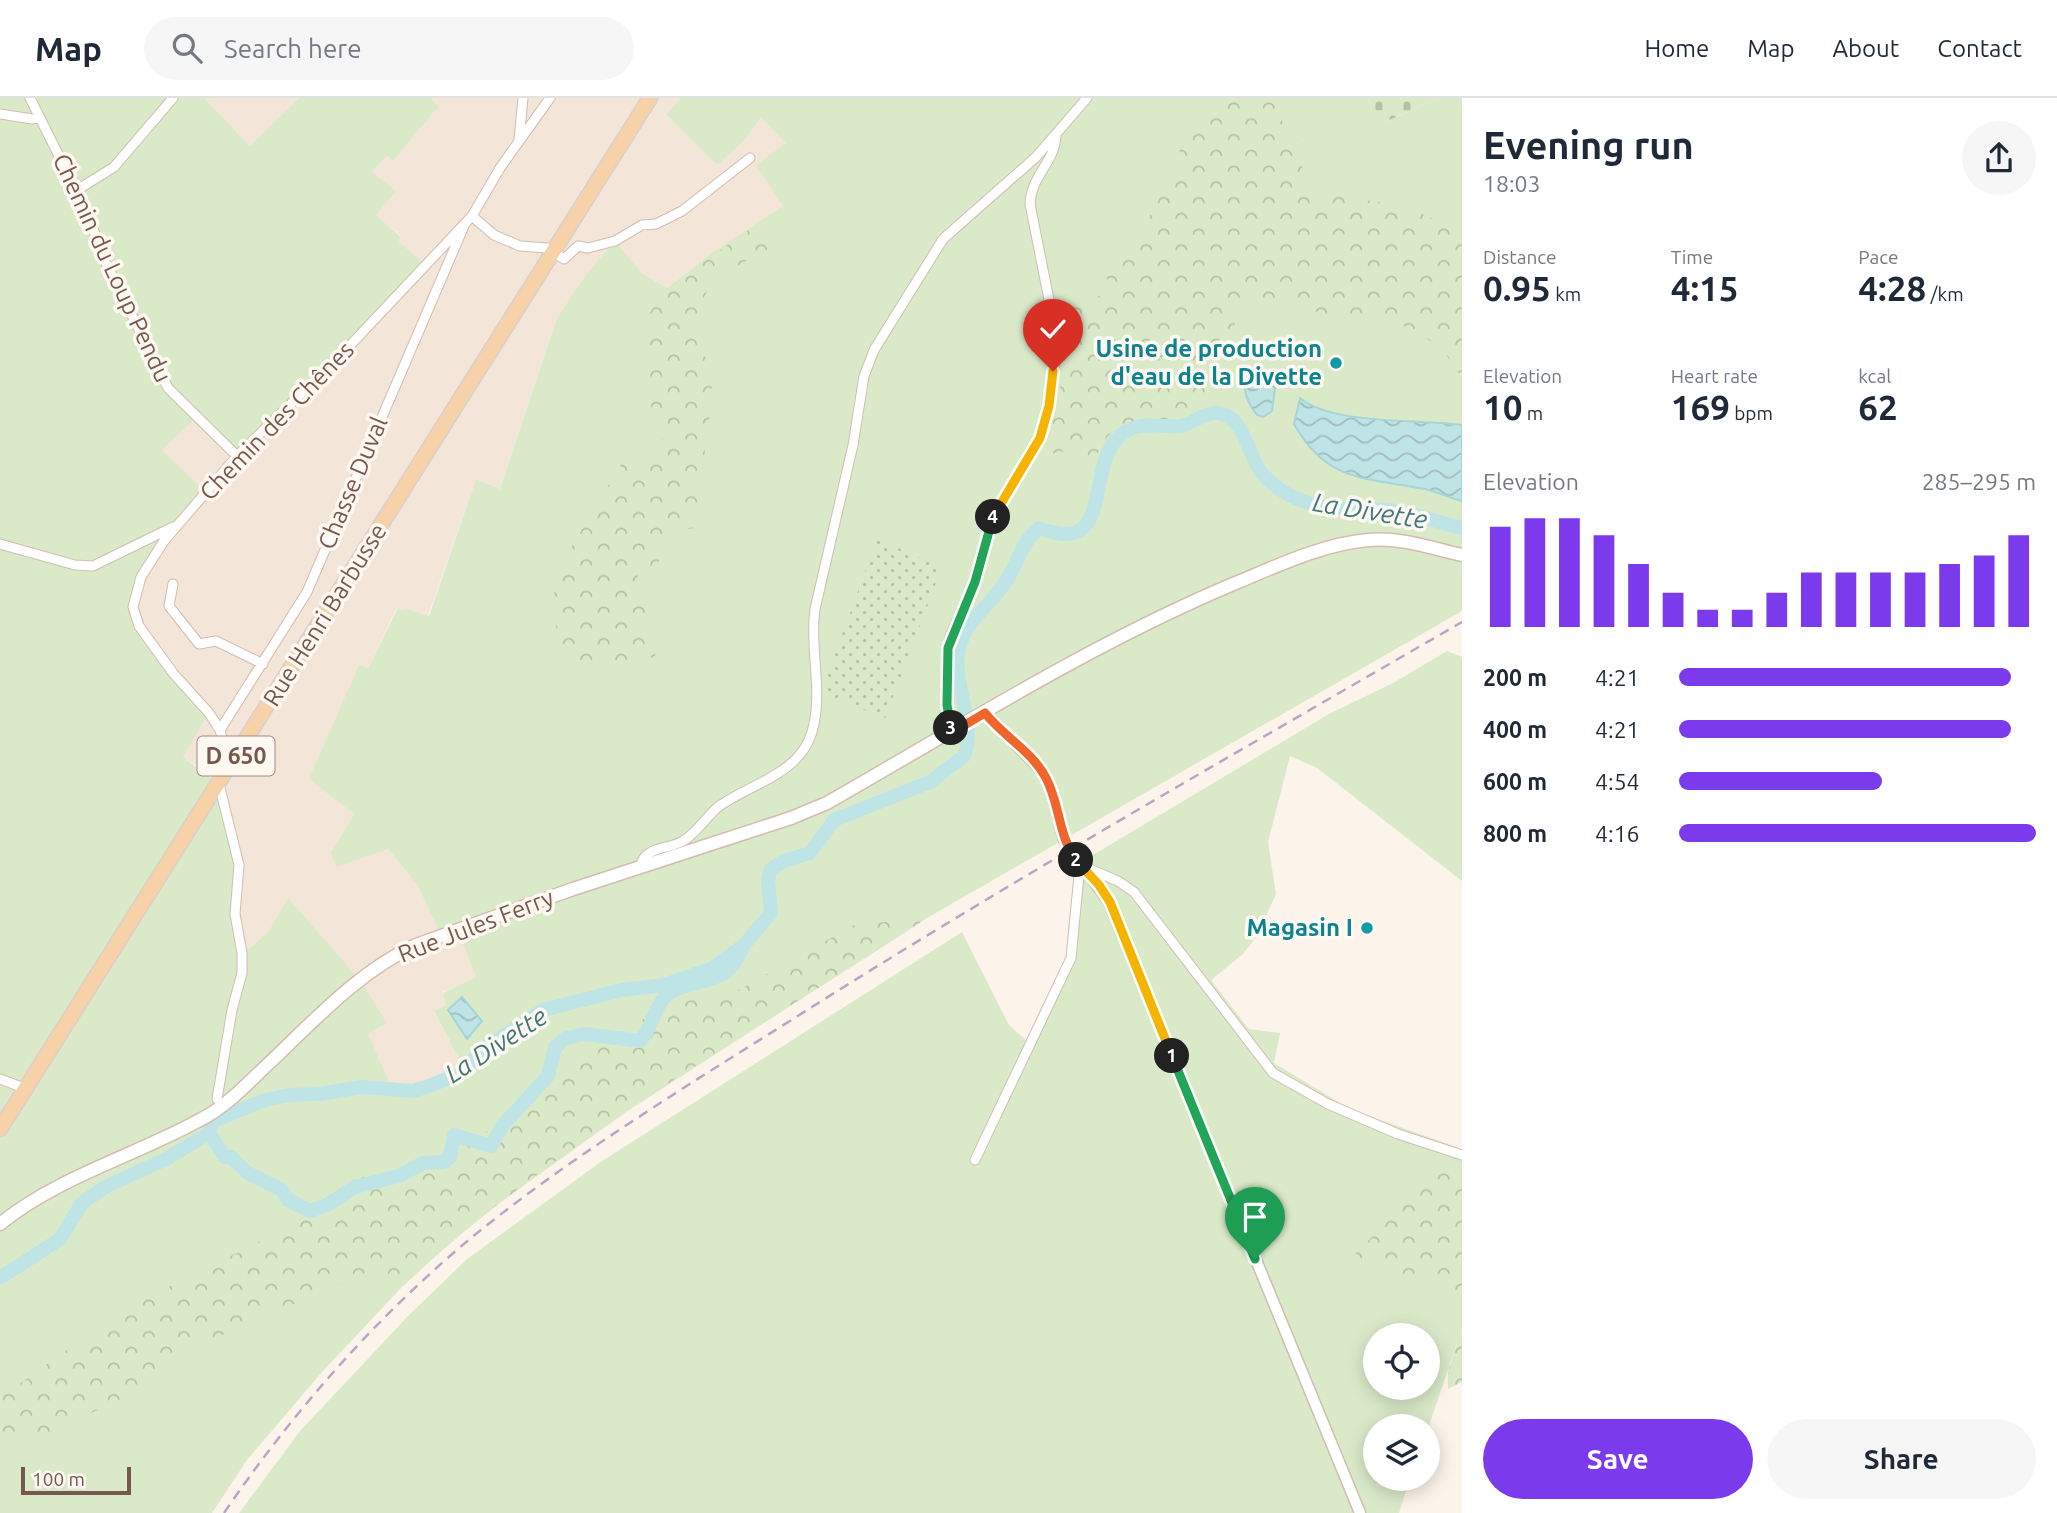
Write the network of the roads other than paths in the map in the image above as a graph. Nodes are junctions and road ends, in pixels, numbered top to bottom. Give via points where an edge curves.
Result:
1 (30, 98) edge
2 (173, 98) edge
3 (550, 98) edge
4 (650, 98) edge
5 (659, 98) edge
6 (1087, 98) edge
7 (522, 101) edge
8 (0, 114) edge
9 (40, 117) junction
10 (537, 118) junction
11 (1056, 135) junction
12 (625, 136) junction
13 (519, 141) junction
14 (751, 158) dead end
15 (77, 190) junction
16 (472, 216) junction
17 (464, 225) junction
18 (553, 251) junction
19 (237, 456) junction
20 (177, 524) junction
21 (0, 544) edge
22 (1462, 555) edge
23 (173, 584) dead end
24 (263, 664) junction
25 (985, 713) junction
26 (962, 726) junction
27 (220, 730) junction
28 (236, 757) junction
29 (219, 784) junction
30 (1080, 865) junction
31 (642, 867) junction
32 (0, 1079) edge
33 (27, 1089) junction
34 (217, 1099) dead end
35 (0, 1129) edge
36 (1462, 1155) edge
37 (975, 1160) dead end
38 (0, 1224) edge
39 (1360, 1513) edge

1 - 9 street, Chemin du Loup Pendu
2 - 15 street via 114,167
3 - 10 street, Chemin des Chênes
4 - 12 main road, D 650
5 - 12 main road, D 650
6 - 11 street
7 - 10 street via 525,114
7 - 13 street
8 - 9 street
9 - 15 street, Chemin du Loup Pendu
10 - 13 street, Chemin des Chênes
11 - 26 street via 1053,152 1032,185 1030,204 1057,340 1049,406 1040,438 992,517 975,582 950,636 947,705
11 - 31 street via 1028,166 943,239 868,361 815,609 812,631 818,679 813,729 806,748 769,780 718,808 684,841 650,852
12 - 18 main road, Rue Henri Barbusse / D 650
13 - 16 street, Chemin des Chênes
14 - 18 street via 682,211 656,224 642,225 615,241 578,246 564,259
15 - 19 street, Chemin du Loup Pendu via 103,257 167,388
16 - 17 street, Chemin des Chênes
16 - 18 street via 494,235 520,246
17 - 19 street, Chemin des Chênes
17 - 24 street, Chasse Duval via 307,592
18 - 28 main road, Rue Henri Barbusse / D 650
19 - 20 street, Chemin des Chênes
20 - 21 street via 93,566
20 - 27 street, Chemin des Chênes via 141,577 134,617
22 - 25 main road, Rue Jules Ferry via 1393,539 1335,546 1182,605
23 - 24 street via 169,606 193,640 199,644 216,641
24 - 27 street, Chasse Duval
25 - 26 main road, Rue Jules Ferry
25 - 30 street via 1043,772 1065,841
26 - 31 main road, Rue Jules Ferry via 827,803
27 - 28 street, Chemin des Chênes via 223,746
28 - 29 main road, Rue Henri Barbusse / D 650
29 - 33 main road, Rue Henri Barbusse / D 650
29 - 34 street via 239,864 235,914 242,973
30 - 36 street via 1134,892 1273,1073 1328,1104
30 - 37 street via 1070,958
30 - 39 street via 1104,892 1116,916
31 - 38 main road, Rue Jules Ferry via 396,954 360,980 207,1116 52,1192
32 - 33 street
33 - 35 main road, Rue Henri Barbusse / D 650

